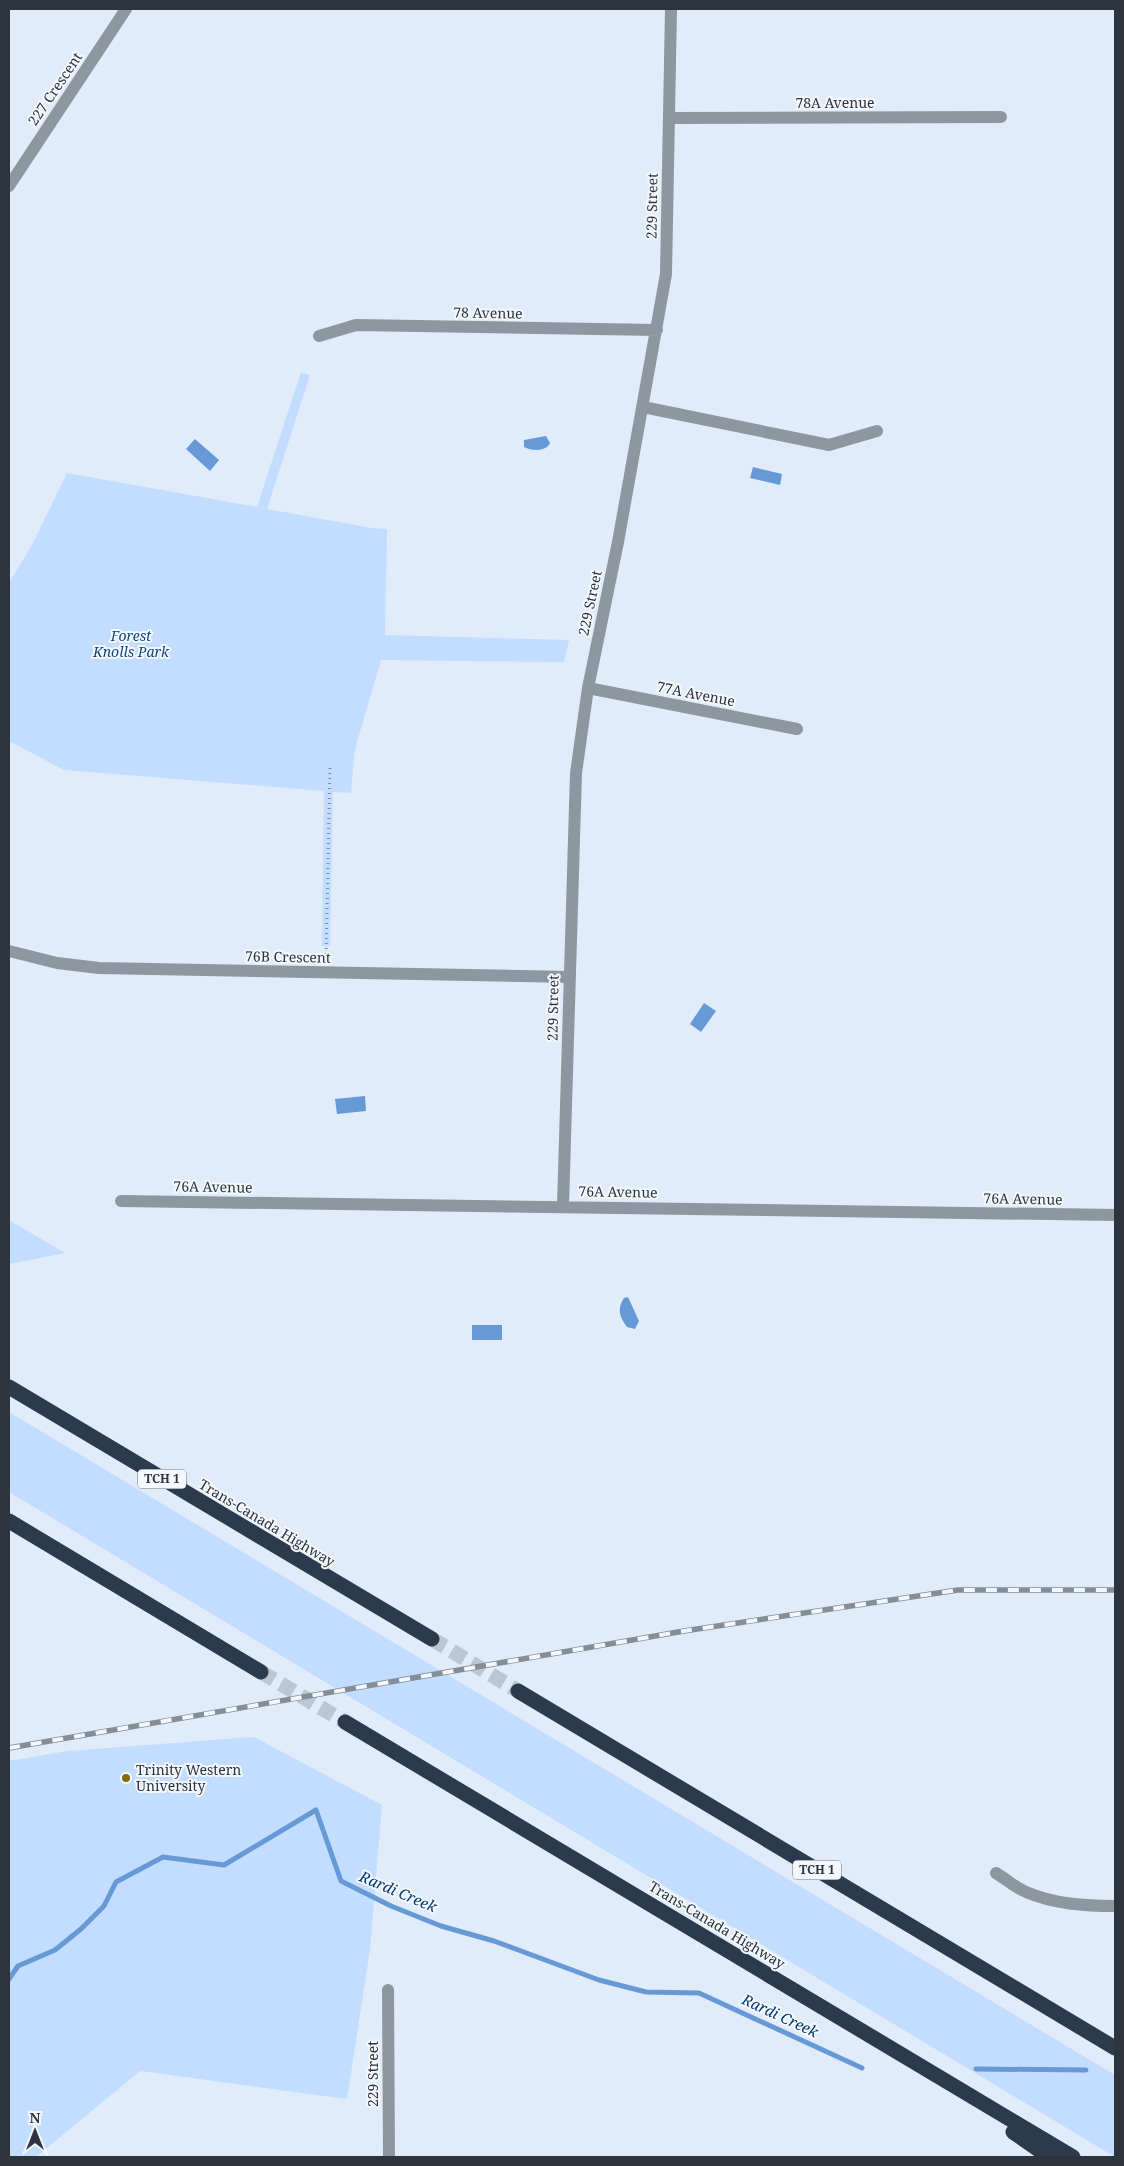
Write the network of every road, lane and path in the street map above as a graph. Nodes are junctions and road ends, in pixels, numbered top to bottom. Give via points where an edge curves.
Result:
1 (126, 9) edge
2 (670, 9) edge
3 (1001, 117) dead end
4 (669, 118) junction
5 (9, 186) edge
6 (657, 330) junction
7 (319, 336) dead end
8 (643, 407) junction
9 (877, 431) dead end
10 (588, 688) junction
11 (797, 729) dead end
12 (330, 766) dead end
13 (9, 952) edge
14 (326, 972) junction
15 (569, 977) junction
16 (121, 1201) dead end
17 (564, 1206) junction
18 (1115, 1215) edge
19 (9, 1388) edge
20 (9, 1521) edge
21 (432, 1640) tunnel mouth
22 (261, 1672) tunnel mouth
23 (518, 1691) tunnel mouth
24 (344, 1722) tunnel mouth
25 (996, 1873) dead end
26 (1115, 1906) edge
27 (388, 1990) dead end
28 (1036, 2000) junction
29 (1115, 2036) edge
30 (1115, 2048) edge
31 (908, 2058) junction
32 (388, 2157) edge
33 (1049, 2157) edge
34 (1073, 2157) edge

1 - 5 street, 227 Crescent
2 - 4 street, 229 Street
3 - 4 street, 78A Avenue
4 - 6 street, 229 Street via 666,274
6 - 7 street, 78 Avenue via 356,325
6 - 8 street, 229 Street
8 - 9 street via 829,444
8 - 10 street, 229 Street
10 - 11 street, 77A Avenue
10 - 15 street, 229 Street via 576,773
12 - 14 path
13 - 14 street, 76B Crescent via 56,963 99,968
14 - 15 street, 76B Crescent
15 - 17 street, 229 Street
16 - 17 street, 76A Avenue
17 - 18 street, 76A Avenue
19 - 21 highway, Trans-Canada Highway / TCH 1
20 - 22 highway
23 - 28 highway, TCH 1
24 - 31 highway, Trans-Canada Highway
25 - 26 street via 1025,1892 1048,1900
27 - 32 street, 229 Street
28 - 29 highway
28 - 30 highway, TCH 1
31 - 33 highway
31 - 34 highway, Trans-Canada Highway

